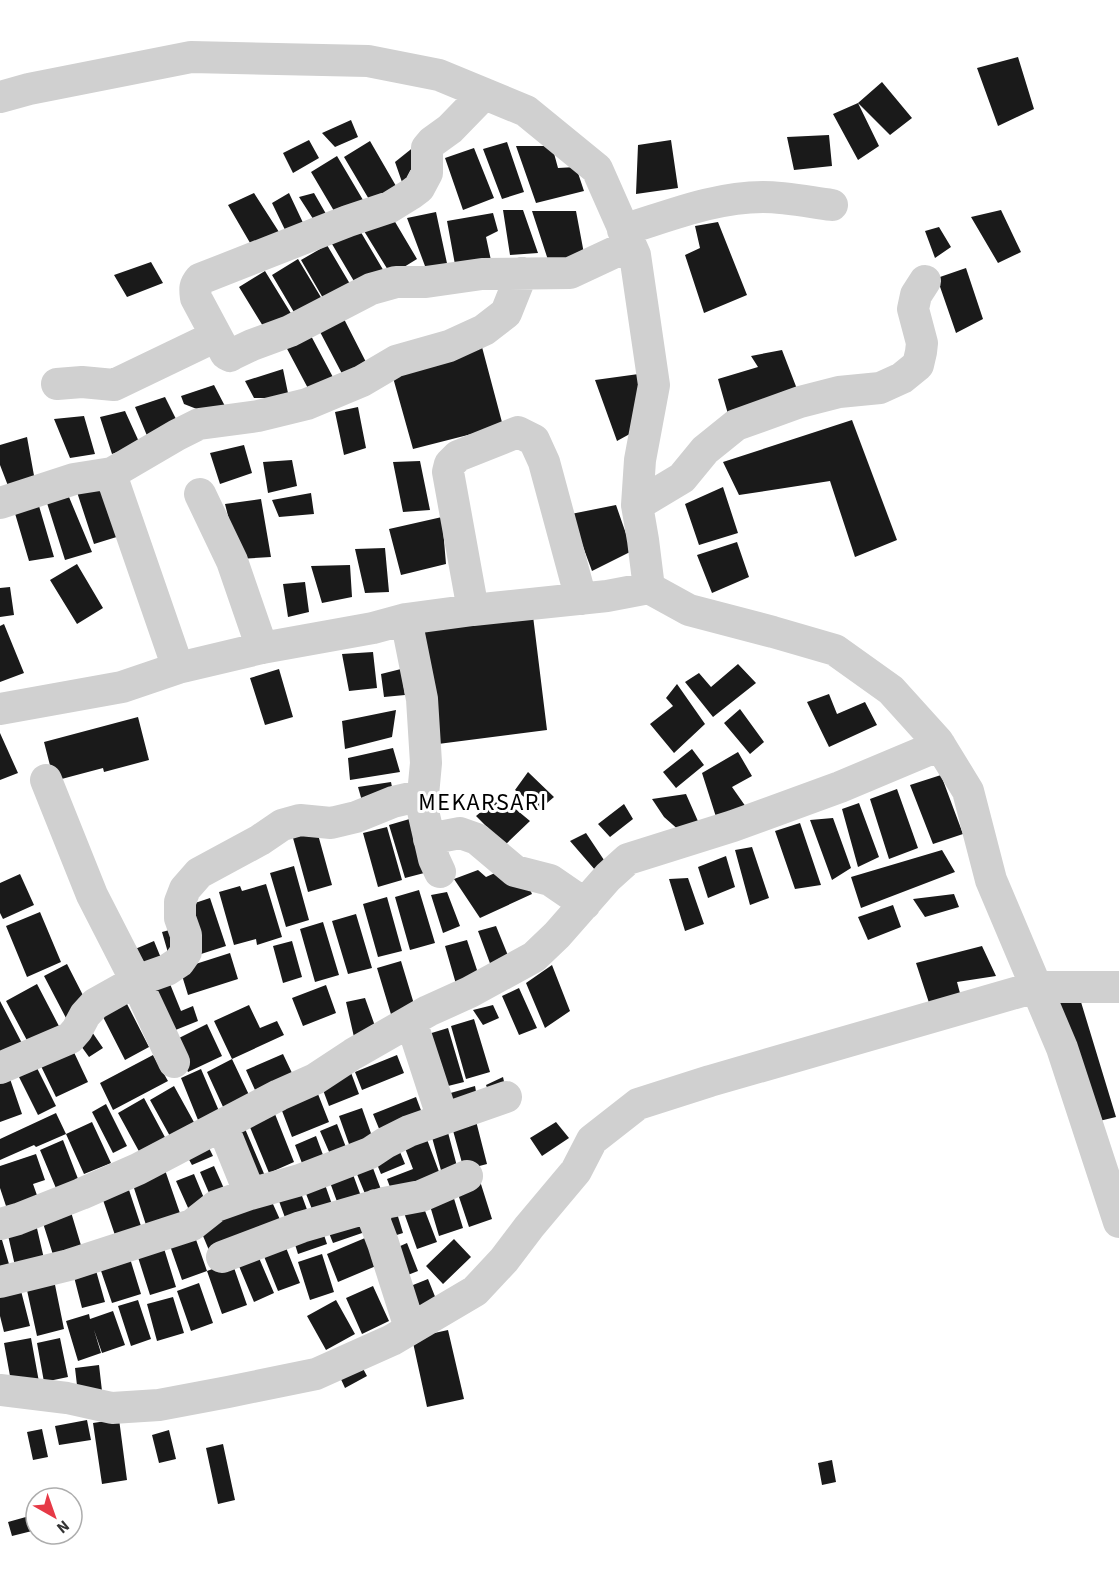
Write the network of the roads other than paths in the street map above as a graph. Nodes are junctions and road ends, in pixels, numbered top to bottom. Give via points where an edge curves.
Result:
1 (484, 94) junction
2 (0, 97) edge
3 (832, 205) dead end
4 (627, 237) junction
5 (522, 273) junction
6 (925, 281) dead end
7 (216, 336) junction
8 (57, 384) dead end
9 (112, 473) junction
10 (200, 494) dead end
11 (0, 503) edge
12 (637, 505) junction
13 (649, 588) junction
14 (582, 599) junction
15 (473, 610) junction
16 (406, 619) junction
17 (262, 648) junction
18 (178, 668) junction
19 (0, 709) edge
20 (940, 745) junction
21 (46, 780) dead end
22 (423, 795) junction
23 (429, 839) junction
24 (440, 872) dead end
25 (585, 904) junction
26 (136, 981) junction
27 (1036, 987) junction
28 (1119, 987) edge
29 (411, 1021) junction
30 (174, 1062) dead end
31 (0, 1068) edge
32 (506, 1097) dead end
33 (443, 1119) junction
34 (222, 1125) junction
35 (467, 1176) dead end
36 (250, 1194) junction
37 (376, 1205) junction
38 (1119, 1222) edge
39 (0, 1224) edge
40 (222, 1257) dead end
41 (0, 1282) edge
42 (410, 1328) junction
43 (0, 1390) edge

1 - 2 street via 439,75 368,61 191,57
1 - 4 street via 526,111 597,169
1 - 7 street via 432,142 427,173 411,194 390,207 200,279 194,289 196,298
3 - 4 street via 763,197 709,203
4 - 5 street via 570,273
4 - 12 street via 635,255 654,386 640,460
5 - 7 street via 396,282 371,289 290,332 230,356
5 - 9 street via 506,313 484,330 449,346 396,361 362,381 307,404 199,424
6 - 12 street via 913,309 922,343 918,365 902,378 879,388 839,392 800,402 736,425 705,450 682,478
7 - 8 street via 114,385
9 - 11 street via 74,479
9 - 18 street
10 - 17 street via 232,561
12 - 13 street
13 - 14 street
13 - 20 street via 688,610 835,650 891,690
14 - 15 street
14 - 15 street via 544,462 534,440 518,432 458,456 450,464 448,472
15 - 16 street
16 - 17 street
16 - 22 street via 422,699 426,763
17 - 18 street
18 - 19 street via 123,687
20 - 25 street via 840,788 628,859
20 - 27 street via 968,791 991,880
21 - 26 street via 92,895
22 - 23 street
22 - 26 street via 331,823 300,820 282,825 200,873 185,889 180,902 186,952 167,970
23 - 24 street
23 - 25 street via 460,833 477,838 515,871 550,880
25 - 29 street via 534,957
26 - 30 street
26 - 31 street via 96,1004 70,1038
27 - 28 street
27 - 38 street via 1062,1048
27 - 42 street via 638,1104 592,1140 576,1171 475,1291
29 - 33 street
29 - 34 street via 315,1079
32 - 33 street
33 - 36 street via 409,1131 370,1153
34 - 36 street
34 - 39 street via 138,1169
35 - 37 street via 422,1196
36 - 41 street via 216,1206 192,1225 69,1265
37 - 40 street
37 - 42 street via 375,1222
42 - 43 street via 316,1374 159,1405 112,1408

